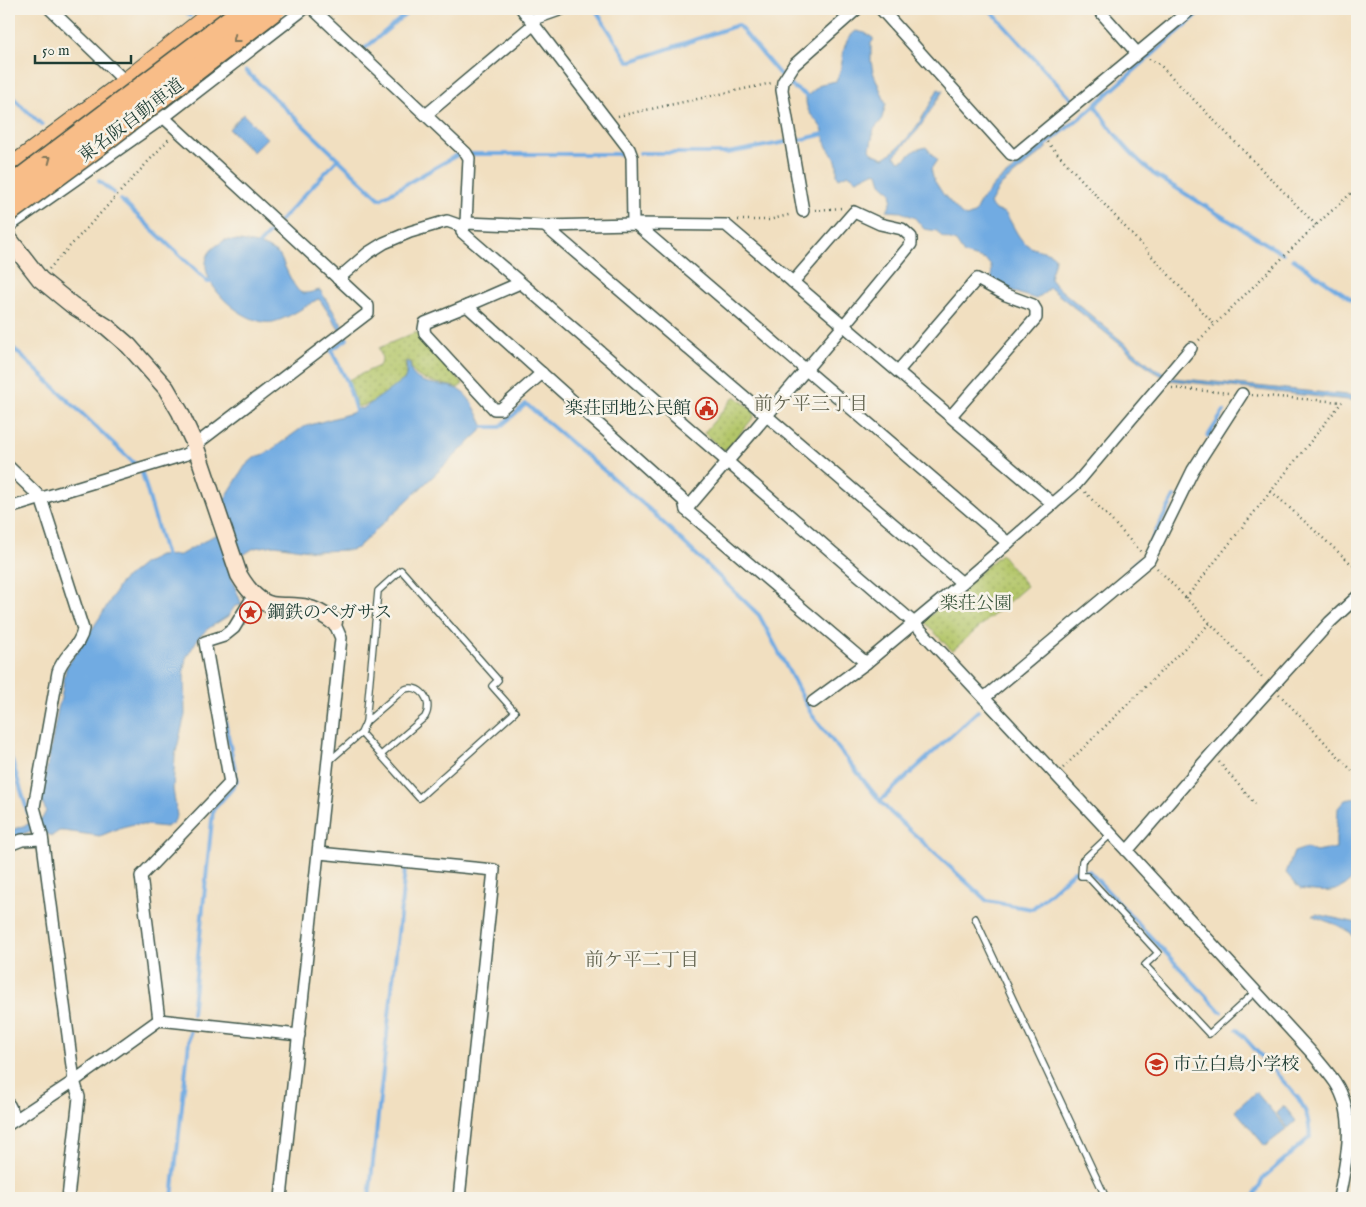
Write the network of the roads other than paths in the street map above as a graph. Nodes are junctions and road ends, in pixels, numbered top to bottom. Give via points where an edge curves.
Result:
1 (50, 9) edge
2 (218, 9) edge
3 (245, 9) edge
4 (275, 9) edge
5 (304, 9) edge
6 (313, 9) edge
7 (522, 9) edge
8 (562, 9) edge
9 (857, 9) edge
10 (881, 9) edge
11 (1098, 9) edge
12 (1191, 9) edge
13 (532, 22) junction
14 (1137, 53) junction
15 (126, 82) junction
16 (427, 114) junction
17 (162, 118) junction
18 (9, 168) edge
19 (9, 188) edge
20 (9, 212) edge
21 (803, 212) dead end
22 (634, 224) junction
23 (465, 225) junction
24 (9, 226) edge
25 (545, 226) junction
26 (9, 239) edge
27 (338, 280) junction
28 (793, 282) junction
29 (520, 283) junction
30 (467, 306) junction
31 (844, 325) junction
32 (1191, 348) road end
33 (806, 370) junction
34 (898, 371) junction
35 (542, 373) junction
36 (1242, 394) dead end
37 (766, 416) junction
38 (951, 416) junction
39 (194, 445) junction
40 (727, 462) junction
41 (9, 466) edge
42 (42, 498) junction
43 (1053, 504) junction
44 (9, 508) edge
45 (686, 510) junction
46 (1008, 543) junction
47 (962, 583) junction
48 (254, 595) junction
49 (1357, 597) edge
50 (334, 622) joint
51 (914, 623) junction
52 (866, 663) junction
53 (984, 698) junction
54 (814, 702) dead end
55 (366, 722) junction
56 (362, 733) junction
57 (381, 755) junction
58 (328, 762) junction
59 (1111, 834) junction
60 (42, 837) junction
61 (9, 845) edge
62 (1127, 851) junction
63 (319, 853) junction
64 (975, 918) dead end
65 (1255, 992) junction
66 (159, 1020) junction
67 (299, 1035) junction
68 (74, 1081) junction
69 (9, 1106) edge
70 (12, 1121) edge
71 (68, 1198) edge
72 (281, 1198) edge
73 (459, 1198) edge
74 (1106, 1198) edge
75 (1339, 1198) edge

1 - 15 street
2 - 15 main road
19 -> 3 highway, 東名阪自動車道, bridge
4 -> 20 highway, 東名阪自動車道, bridge
5 - 17 street
6 - 16 street
7 - 13 street
8 - 13 street
9 - 21 street via 794,65 783,82
10 - 14 street via 1011,154 1016,155
11 - 14 street
12 - 14 street
13 - 16 street
13 - 22 street via 632,157
15 - 17 street
15 - 18 main road
16 - 23 street via 469,158
17 - 24 street
17 - 27 street
22 - 25 street
22 - 28 street via 726,225
22 - 33 street
23 - 25 street
23 - 27 street via 447,221 384,243
23 - 29 street via 462,232
25 - 37 street
26 - 39 street via 40,279 129,346 166,388
27 - 39 street via 368,306 368,313
28 - 31 street
28 - 31 street via 854,212 908,233 911,244
29 - 30 street
29 - 40 street
30 - 35 street
30 - 35 street via 425,323 425,334 494,409 501,409
31 - 33 street
31 - 34 street
32 - 43 street via 1077,483
33 - 37 street
33 - 46 street
34 - 38 street
34 - 38 street via 977,279 1006,296 1033,305 1036,318
35 - 45 street via 684,501
36 - 53 street via 1193,470 1149,560
37 - 40 street
37 - 47 street
38 - 43 street
39 - 42 street via 187,454
39 - 48 street via 235,563 245,586
40 - 45 street
40 - 51 street
41 - 42 street
42 - 44 street
42 - 60 street via 83,629 82,638 63,659 58,672 34,806
43 - 46 street
45 - 52 street
46 - 47 street
47 - 51 street
48 - 50 street via 270,605 306,607
48 - 66 street via 234,628 224,636 205,642 230,783 141,876
49 - 62 street via 1271,687
50 - 58 street via 341,638
51 - 52 street
51 - 53 street
52 - 54 street
53 - 59 street
55 - 56 lane
55 - 57 lane via 408,687 419,690 427,699 429,710 425,717
55 - 57 lane via 378,591 401,570 498,680 492,686 515,712 419,798
56 - 57 lane
56 - 58 lane
58 - 63 street
59 - 62 street
59 - 65 lane via 1082,861 1081,876 1087,876 1158,954 1145,965 1209,1034
60 - 61 street
60 - 68 street
62 - 65 street
63 - 67 street
63 - 73 street via 494,870
64 - 74 lane
65 - 75 street via 1336,1082 1344,1100 1349,1133
66 - 67 street
66 - 68 street
67 - 72 street
68 - 70 street
68 - 71 street via 79,1097
69 - 70 street

